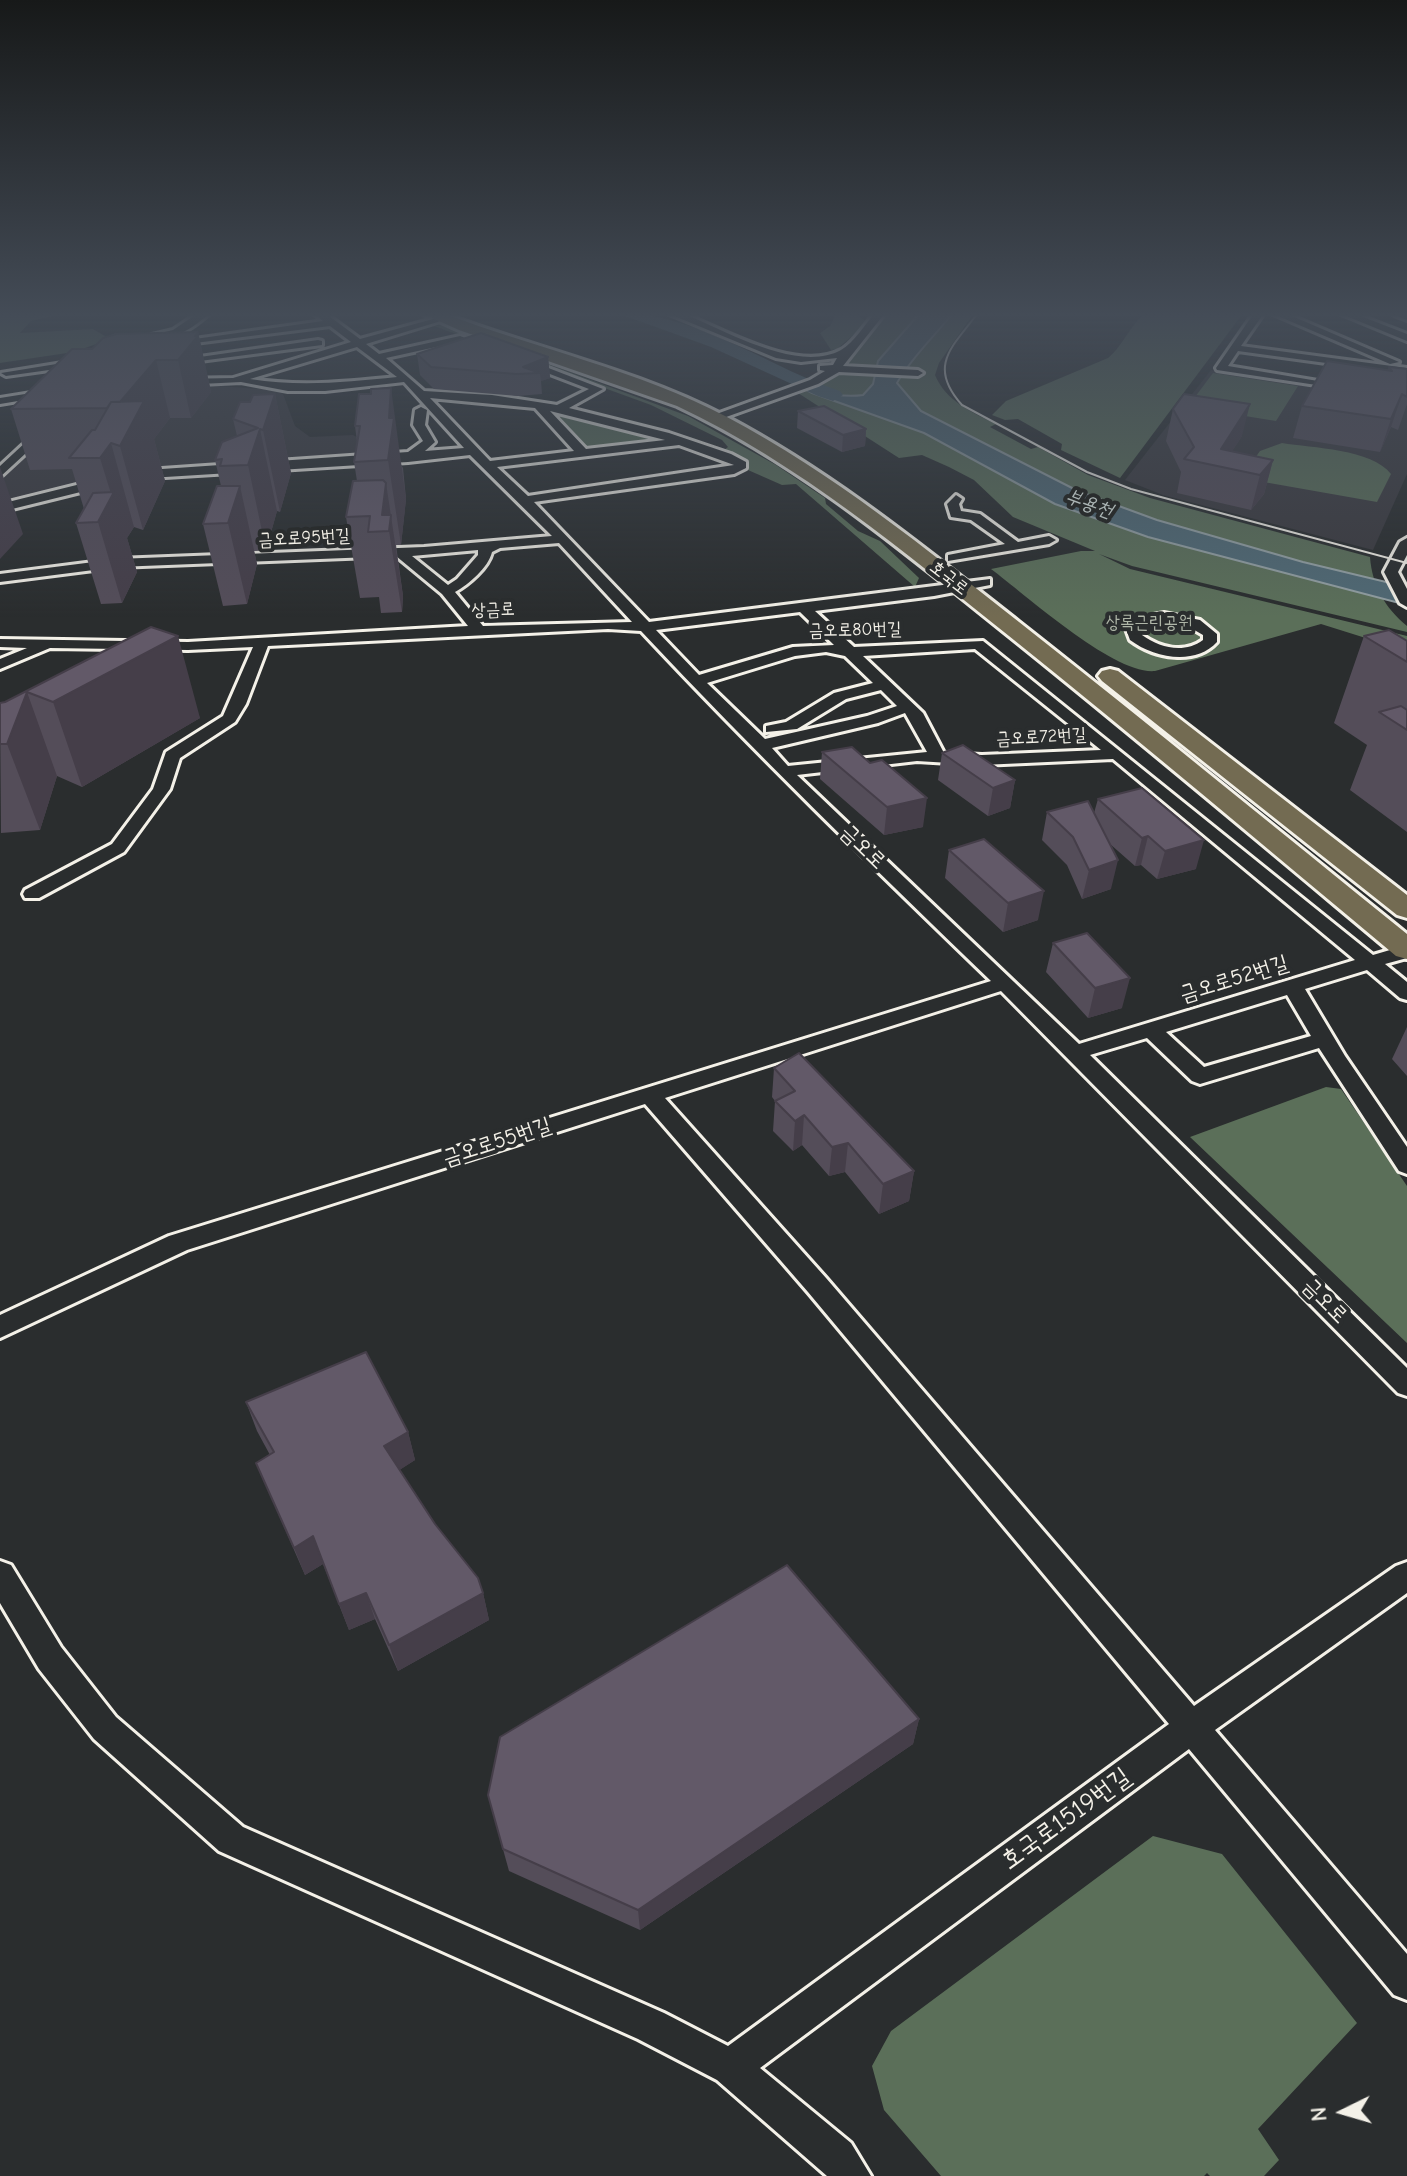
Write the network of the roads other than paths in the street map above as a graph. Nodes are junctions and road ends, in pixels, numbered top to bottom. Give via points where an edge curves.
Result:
1 (421, 415) edge
2 (437, 415) edge
3 (547, 415) edge
4 (579, 415) edge
5 (723, 415) joint
6 (52, 423) edge
7 (680, 441) junction
8 (473, 451) junction
9 (581, 451) junction
10 (406, 458) junction
11 (486, 465) junction
12 (0, 473) edge
13 (956, 499) dead end
14 (525, 500) junction
15 (0, 508) edge
16 (563, 539) junction
17 (1049, 540) dead end
18 (495, 546) junction
19 (1016, 546) junction
20 (399, 552) junction
21 (1404, 552) edge
22 (953, 558) junction
23 (0, 578) edge
24 (985, 582) junction
25 (961, 588) junction
26 (447, 591) junction
27 (1407, 603) edge
28 (803, 607) junction
29 (645, 627) junction
30 (480, 631) junction
31 (263, 640) junction
32 (0, 643) edge
33 (51, 643) junction
34 (970, 643) joint
35 (851, 652) junction
36 (0, 664) edge
37 (696, 681) junction
38 (883, 685) junction
39 (908, 707) junction
40 (757, 740) junction
41 (1117, 754) junction
42 (938, 757) junction
43 (784, 772) junction
44 (32, 894) dead end
45 (1407, 909) edge
46 (1407, 950) edge
47 (1371, 964) junction
48 (1005, 983) junction
49 (1293, 987) junction
50 (1407, 993) edge
51 (1150, 1029) junction
52 (1324, 1039) junction
53 (1074, 1053) junction
54 (649, 1094) junction
55 (1407, 1165) edge
56 (0, 1327) edge
57 (1407, 1385) edge
58 (0, 1575) edge
59 (1407, 1576) edge
60 (1192, 1727) junction
61 (1407, 1982) edge
62 (730, 2067) junction
63 (851, 2176) edge

1 - 10 street via 419,425 429,442
2 - 8 street, 금오로
3 - 9 street
4 - 7 street
5 - 22 main road, 호국로 via 814,462
5 - 25 main road, 호국로 via 869,515
6 - 12 street
7 - 9 street
7 - 14 street via 742,465
8 - 10 street
8 - 11 street, 금오로
9 - 11 street
10 - 15 street via 133,475
11 - 14 street, 금오로
13 - 19 street via 956,514 975,517
14 - 16 street, 금오로
16 - 18 street, 금오로95번길
16 - 29 street, 금오로
17 - 19 street
18 - 20 street, 금오로95번길
18 - 26 street
19 - 22 street
20 - 23 street, 금오로95번길 via 171,559
20 - 26 street
21 - 27 street via 1391,572
22 - 24 main road, 호국로
24 - 25 street, 상금로
24 - 45 main road, 호국로
25 - 28 street, 상금로
25 - 46 main road, 호국로
26 - 30 street
28 - 29 street, 상금로
28 - 35 street
29 - 30 street, 상금로
29 - 37 street, 금오로
30 - 31 street, 상금로
31 - 33 street, 상금로 via 188,646
31 - 44 street via 229,719 172,756 161,789 118,848
32 - 33 street, 상금로
33 - 36 street
34 - 35 street, 금오로80번길
34 - 41 street, 금오로72번길 via 986,648
35 - 37 street, 금오로80번길 via 793,652
35 - 38 street
37 - 40 street, 금오로
38 - 39 street
38 - 40 street via 831,699 791,726
39 - 40 street via 872,720
39 - 42 street
40 - 43 street, 금오로
41 - 42 street, 금오로72번길
41 - 47 street
42 - 43 street, 금오로72번길 via 891,757
43 - 48 street, 금오로
46 - 47 street, 금오로52번길
47 - 49 street, 금오로52번길
47 - 50 street
48 - 53 street, 금오로
48 - 54 street, 금오로55번길
49 - 51 street, 금오로52번길
49 - 52 street
51 - 52 street via 1200,1076
51 - 53 street, 금오로52번길
52 - 55 street
53 - 57 street, 금오로
54 - 56 street, 금오로55번길 via 178,1243
54 - 60 street
58 - 62 street via 50,1658 105,1728 231,1839 651,2026
59 - 60 street, 호국로1519번길
60 - 61 street
60 - 62 street, 호국로1519번길
62 - 63 street via 837,2157

